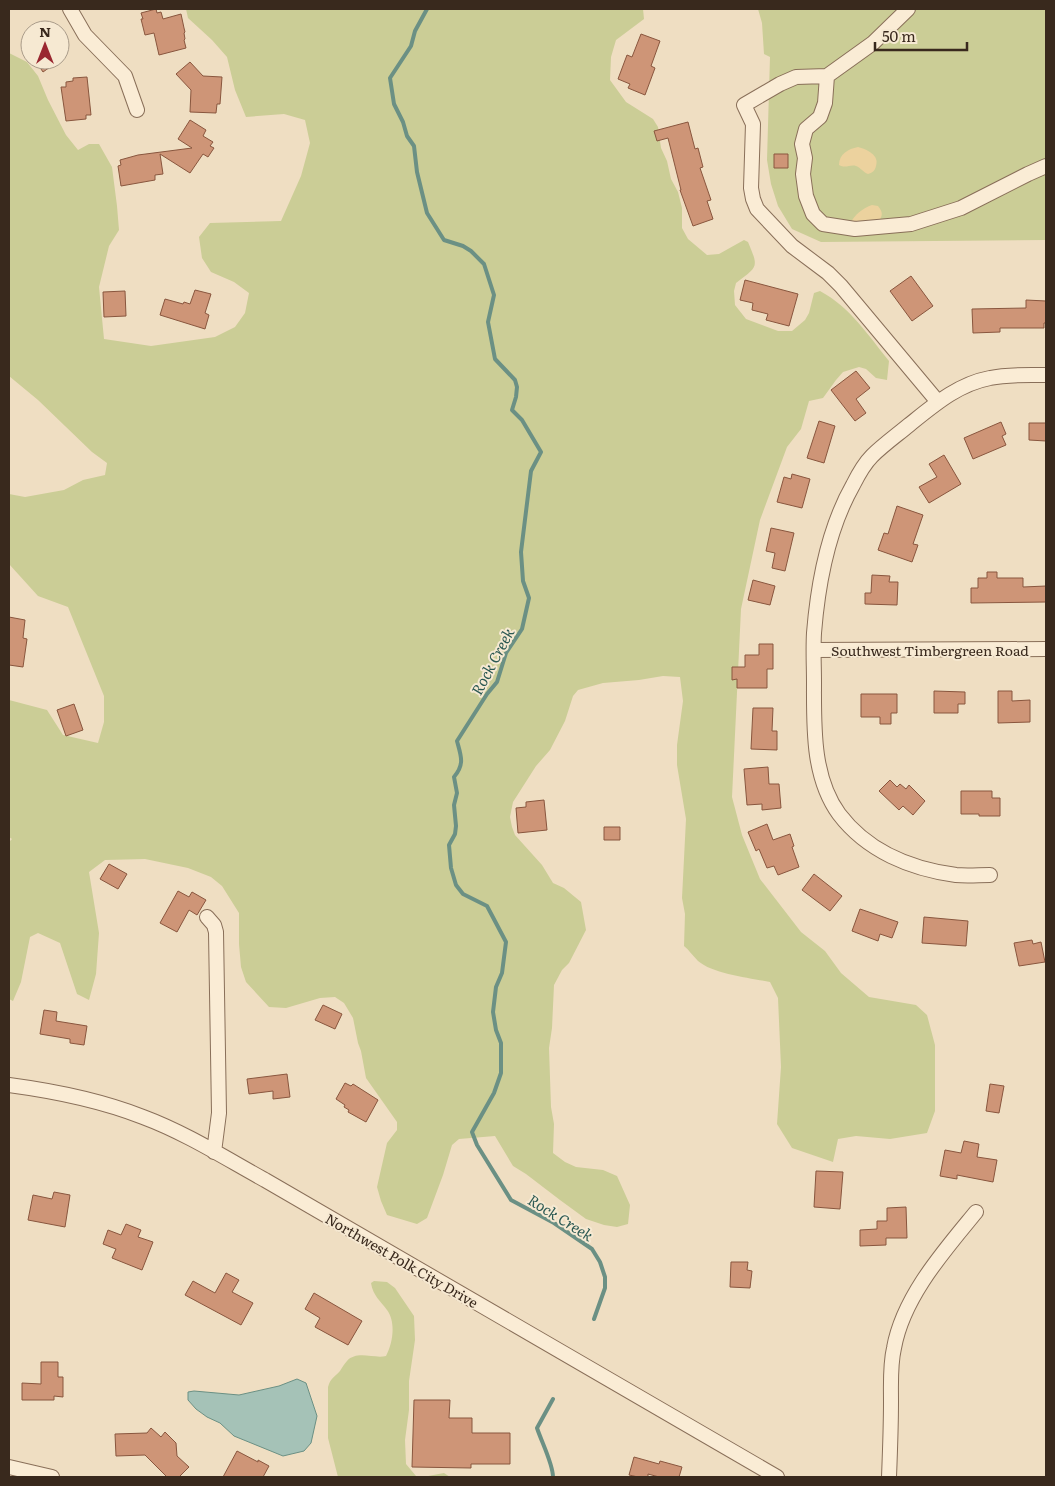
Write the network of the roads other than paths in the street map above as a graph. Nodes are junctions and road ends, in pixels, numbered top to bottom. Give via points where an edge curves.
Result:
1 (70, 9) edge
2 (908, 9) edge
3 (827, 76) junction
4 (137, 110) dead end
5 (1046, 166) edge
6 (1046, 375) edge
7 (938, 402) junction
8 (1046, 649) edge
9 (814, 650) junction
10 (990, 875) dead end
11 (207, 917) dead end
12 (9, 1085) edge
13 (214, 1152) junction
14 (976, 1212) dead end
15 (9, 1467) edge
16 (52, 1477) edge
17 (777, 1477) edge
18 (889, 1477) edge

1 - 4 street via 86,35 125,76
2 - 3 street via 873,42
3 - 5 street via 826,103 820,118 806,129 802,144 806,196 813,214 823,224 855,229 911,224 961,208
3 - 7 street via 796,77 744,105 753,124 753,199 764,218 792,246 841,286
6 - 7 street via 990,378
7 - 9 street via 871,457 846,497 823,568
8 - 9 street, Southwest Timbergreen Road
9 - 10 street via 816,750 825,788 838,813 877,849 902,862 958,875
11 - 13 street via 216,932 219,1113
12 - 13 street, Northwest Polk City Drive via 60,1093 125,1110
13 - 17 street, Northwest Polk City Drive
14 - 18 street via 918,1289 900,1328 891,1367
15 - 16 street

